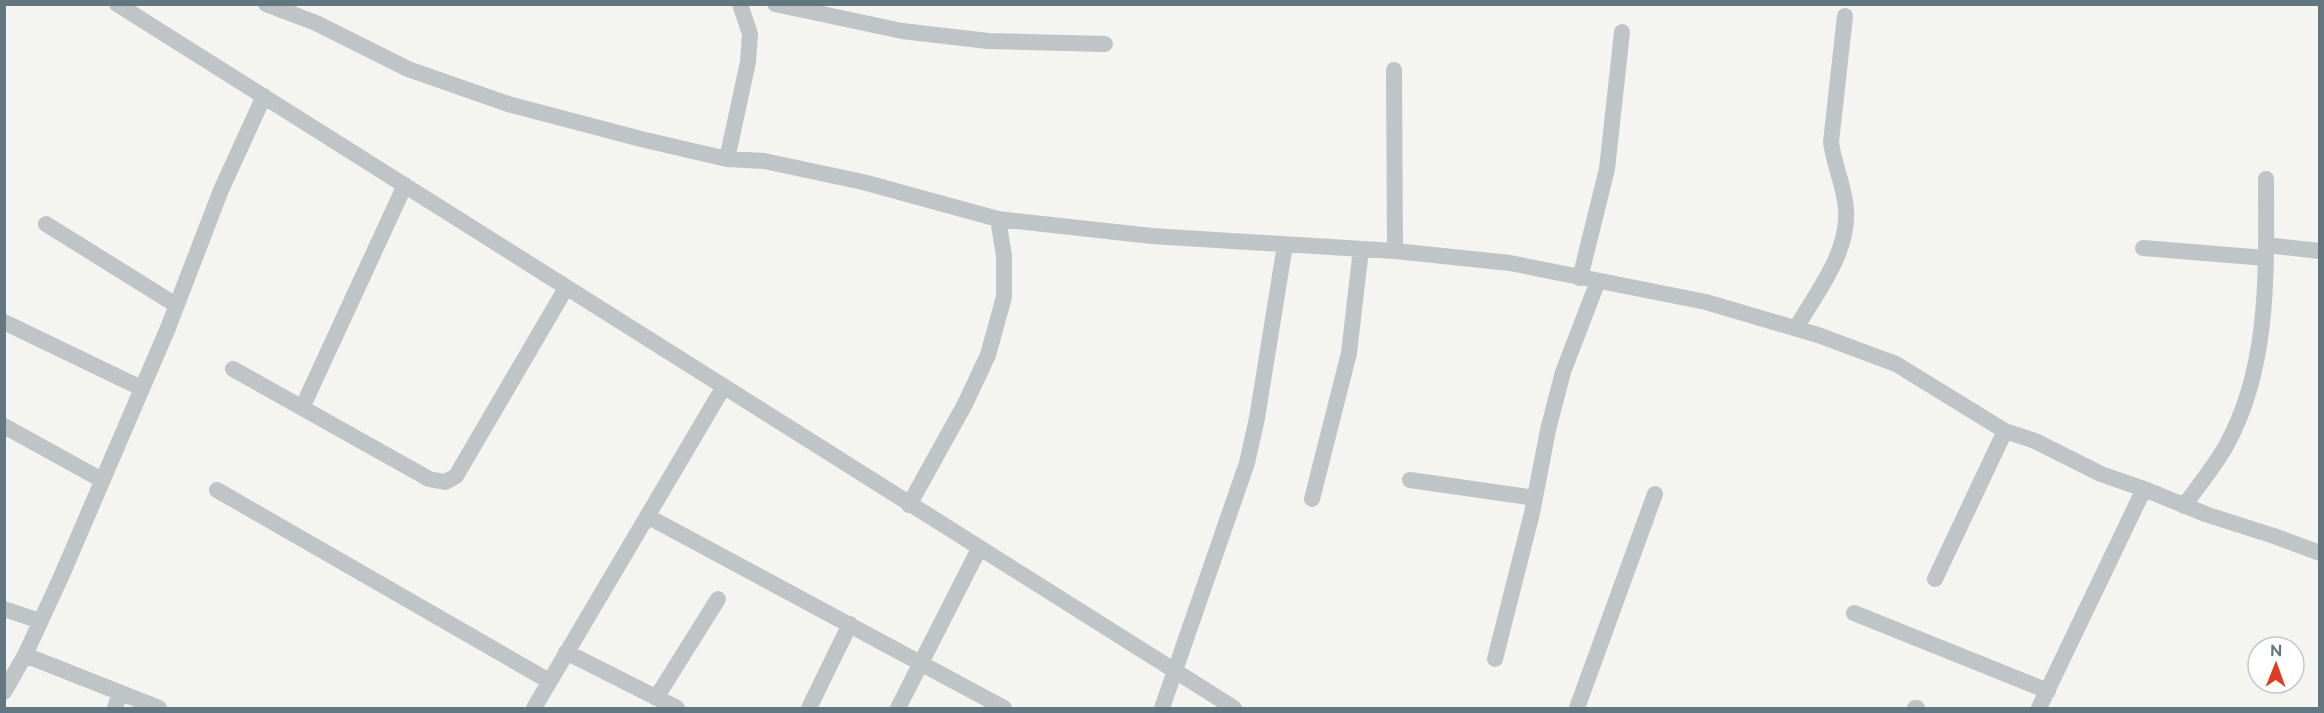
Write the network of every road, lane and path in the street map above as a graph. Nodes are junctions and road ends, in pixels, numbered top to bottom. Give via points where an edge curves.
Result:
1 (117, 4) edge
2 (266, 4) edge
3 (740, 4) edge
4 (775, 4) edge
5 (827, 10) edge
6 (1845, 16) dead end
7 (1622, 32) dead end
8 (1105, 45) dead end
9 (1394, 70) dead end
10 (264, 96) junction
11 (727, 159) junction
12 (2266, 179) dead end
13 (405, 185) junction
14 (998, 219) junction
15 (46, 224) dead end
16 (1285, 245) junction
17 (2142, 248) dead end
18 (1361, 249) junction
19 (1395, 251) junction
20 (2319, 251) edge
21 (2266, 252) junction
22 (1580, 278) junction
23 (1598, 281) junction
24 (566, 288) junction
25 (176, 305) junction
26 (4, 322) edge
27 (1796, 328) junction
28 (233, 369) dead end
29 (141, 388) junction
30 (723, 388) junction
31 (302, 408) junction
32 (4, 426) edge
33 (2005, 431) junction
34 (102, 480) junction
35 (1410, 480) dead end
36 (2144, 489) junction
37 (217, 490) dead end
38 (1655, 494) dead end
39 (1535, 498) junction
40 (1312, 499) dead end
41 (909, 505) junction
42 (2184, 506) junction
43 (647, 516) junction
44 (979, 549) junction
45 (2319, 553) edge
46 (1935, 579) dead end
47 (718, 599) dead end
48 (4, 609) edge
49 (1854, 613) dead end
50 (40, 621) junction
51 (850, 624) junction
52 (566, 652) junction
53 (25, 655) junction
54 (1495, 659) dead end
55 (922, 663) junction
56 (1174, 670) junction
57 (549, 681) junction
58 (2048, 691) junction
59 (4, 692) edge
60 (656, 698) junction
61 (117, 701) edge
62 (159, 708) edge
63 (534, 708) edge
64 (676, 708) edge
65 (809, 708) edge
66 (898, 708) edge
67 (1004, 708) edge
68 (1162, 708) edge
69 (1234, 708) edge
70 (1577, 708) edge
71 (2039, 708) edge

1 - 10 street
2 - 11 street via 316,23 408,69 508,104
3 - 11 street via 750,34 748,62
4 - 5 street
5 - 8 street via 902,31 988,41
6 - 27 street via 1832,142 1846,211 1843,241
7 - 22 street via 1607,169
9 - 19 street
10 - 13 street
10 - 25 street via 221,190
11 - 14 street via 764,161 863,182
12 - 21 street
13 - 24 street
13 - 31 street
14 - 16 street via 1152,236
14 - 41 street via 1004,256 1004,297 988,354 966,404
15 - 25 street
16 - 18 street
16 - 56 street via 1247,463
17 - 21 street
18 - 19 street
18 - 40 street via 1349,353
19 - 22 street via 1510,263
20 - 21 street
21 - 42 street via 2261,334 2241,414 2225,447
22 - 23 street
23 - 27 street via 1706,302
23 - 39 street via 1563,372
24 - 30 street
24 - 31 street via 451,481 429,479
25 - 29 street
26 - 29 street
27 - 33 street via 1896,364
28 - 31 street
29 - 34 street
30 - 41 street
30 - 43 street
32 - 34 street
33 - 36 street
33 - 46 street
34 - 50 street
35 - 39 street
36 - 42 street
36 - 58 street
37 - 57 street
38 - 70 street
39 - 54 street
41 - 44 street
42 - 45 street
43 - 51 street
43 - 52 street
44 - 55 street
44 - 56 street
47 - 60 street
48 - 50 street
49 - 58 street
50 - 53 street
51 - 55 street
51 - 65 street
52 - 57 street
52 - 60 street
53 - 59 street
53 - 61 street
55 - 66 street
55 - 67 street
56 - 68 street
56 - 69 street
57 - 63 street
58 - 71 street
60 - 64 street
61 - 62 street

